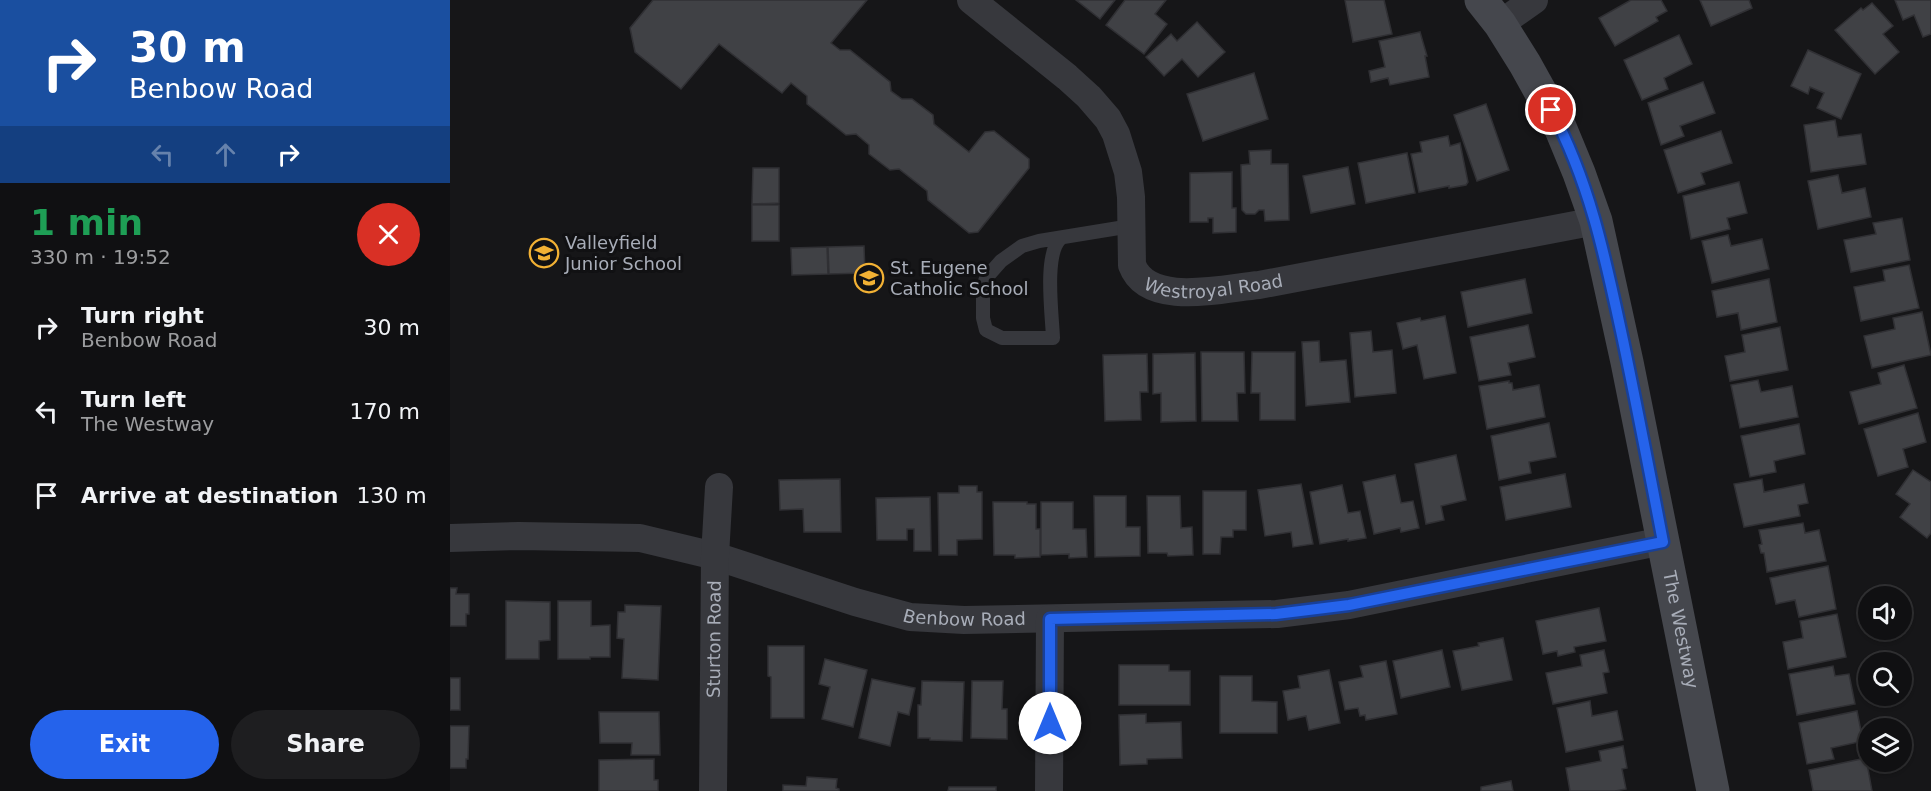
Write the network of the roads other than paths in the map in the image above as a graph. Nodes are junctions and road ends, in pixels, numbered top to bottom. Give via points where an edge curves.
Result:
1 (971, 0) edge
2 (1534, 0) edge
3 (1490, 12) edge
4 (1596, 221) junction
5 (1131, 226) junction
6 (1060, 238) junction
7 (719, 487) dead end
8 (450, 537) edge
9 (1663, 542) junction
10 (715, 556) junction
11 (1050, 619) junction
12 (713, 791) edge
13 (1049, 791) edge
14 (1713, 791) edge

1 - 5 street, Westroyal Road via 1068,77 1108,119 1128,172
2 - 3 street
3 - 4 main road, The Westway via 1560,126
4 - 5 street, Westroyal Road via 1259,285 1173,292 1149,285 1135,274
4 - 9 main road, The Westway
5 - 6 lane
6 - 6 lane via 1022,246 992,270 982,296 986,330 1002,339 1053,338 1051,261 1054,244
7 - 10 street, Sturton Road
8 - 10 street, Benbow Road via 640,538
9 - 11 street, Benbow Road via 1309,611
9 - 14 main road, The Westway
10 - 11 street, Benbow Road via 910,617
10 - 12 street, Sturton Road
11 - 13 street

